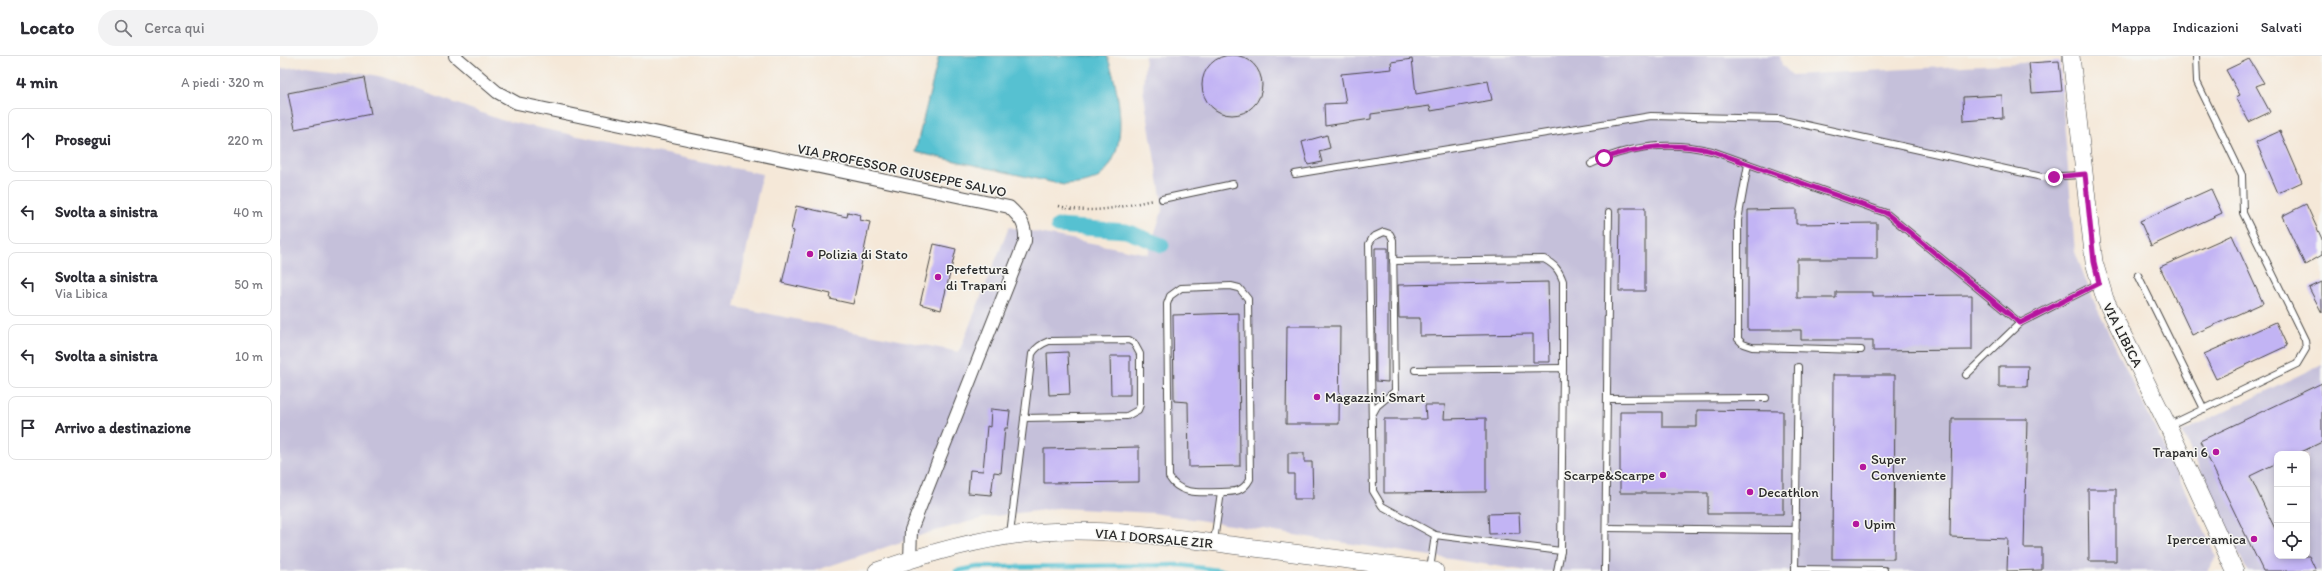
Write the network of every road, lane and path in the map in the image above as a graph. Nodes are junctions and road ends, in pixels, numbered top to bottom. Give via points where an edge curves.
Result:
1 (455, 56) edge
2 (2071, 56) edge
3 (2196, 56) edge
4 (1591, 164) dead end
5 (1748, 164) junction
6 (1295, 174) dead end
7 (2085, 174) junction
8 (1233, 184) dead end
9 (1162, 199) joint
10 (1059, 206) dead end
11 (1609, 212) dead end
12 (1393, 261) junction
13 (2138, 275) dead end
14 (2099, 283) junction
15 (2020, 323) junction
16 (1861, 350) dead end
17 (1564, 368) junction
18 (1798, 368) dead end
19 (1415, 370) dead end
20 (1966, 375) dead end
21 (1766, 398) dead end
22 (1607, 399) junction
23 (2204, 409) junction
24 (1372, 415) junction
25 (1024, 418) junction
26 (2168, 426) junction
27 (1221, 492) junction
28 (1606, 528) junction
29 (1796, 530) junction
30 (1435, 535) junction
31 (1010, 536) junction
32 (1214, 543) junction
33 (2226, 548) junction
34 (1561, 551) junction
35 (910, 560) junction
36 (1379, 568) edge
37 (1795, 570) edge
38 (1884, 570) dead end
39 (877, 571) edge
40 (1432, 571) edge
41 (1557, 571) edge
42 (1605, 571) edge
43 (2224, 571) edge
44 (2235, 571) edge

1 - 35 street, VIA PROFESSOR GIUSEPPE SALVO via 497,92 517,103 1009,207 1021,217 1026,229 1025,241 911,530
2 - 7 main road, VIA LIBICA
3 - 23 lane via 2197,82 2242,175 2243,213 2305,340 2306,349 2297,364
4 - 5 lane via 1629,150 1673,145 1712,151
5 - 15 lane via 1886,213
5 - 16 lane via 1738,220 1738,339 1752,347
6 - 7 lane via 1651,116 1678,115 1779,119 2042,177
7 - 14 main road, VIA LIBICA via 2094,262
8 - 9 lane
9 - 10 path via 1096,211 1079,211
11 - 22 lane
12 - 17 lane via 1544,259 1553,264 1560,271 1563,281
12 - 24 lane via 1395,391 1377,406
12 - 24 lane via 1393,240 1390,234 1384,232 1373,237 1369,244
13 - 23 lane
14 - 15 lane
14 - 26 main road, VIA LIBICA
15 - 20 lane
17 - 19 lane
17 - 34 lane
18 - 29 lane
21 - 22 lane
22 - 28 lane
23 - 26 lane
24 - 30 lane via 1373,491 1382,506
25 - 25 lane via 1032,354 1042,343 1129,340 1138,348 1138,410 1127,416
25 - 31 lane
26 - 33 main road, VIA LIBICA
27 - 27 lane via 1237,492 1243,489 1250,479 1248,299 1239,288 1231,286 1181,288 1170,296 1167,304 1169,477 1179,489 1186,492
27 - 32 lane
28 - 29 lane
28 - 42 lane
29 - 37 lane
30 - 34 lane
30 - 40 lane
31 - 32 main road, VIA I DORSALE ZIR via 1083,531
31 - 35 main road, VIA I DORSALE ZIR via 945,549
32 - 36 main road, VIA I DORSALE ZIR
33 - 43 main road
33 - 44 main road, VIA LIBICA
34 - 41 lane
35 - 39 main road, VIA I DORSALE ZIR
36 - 40 main road, VIA I DORSALE ZIR
37 - 38 lane

